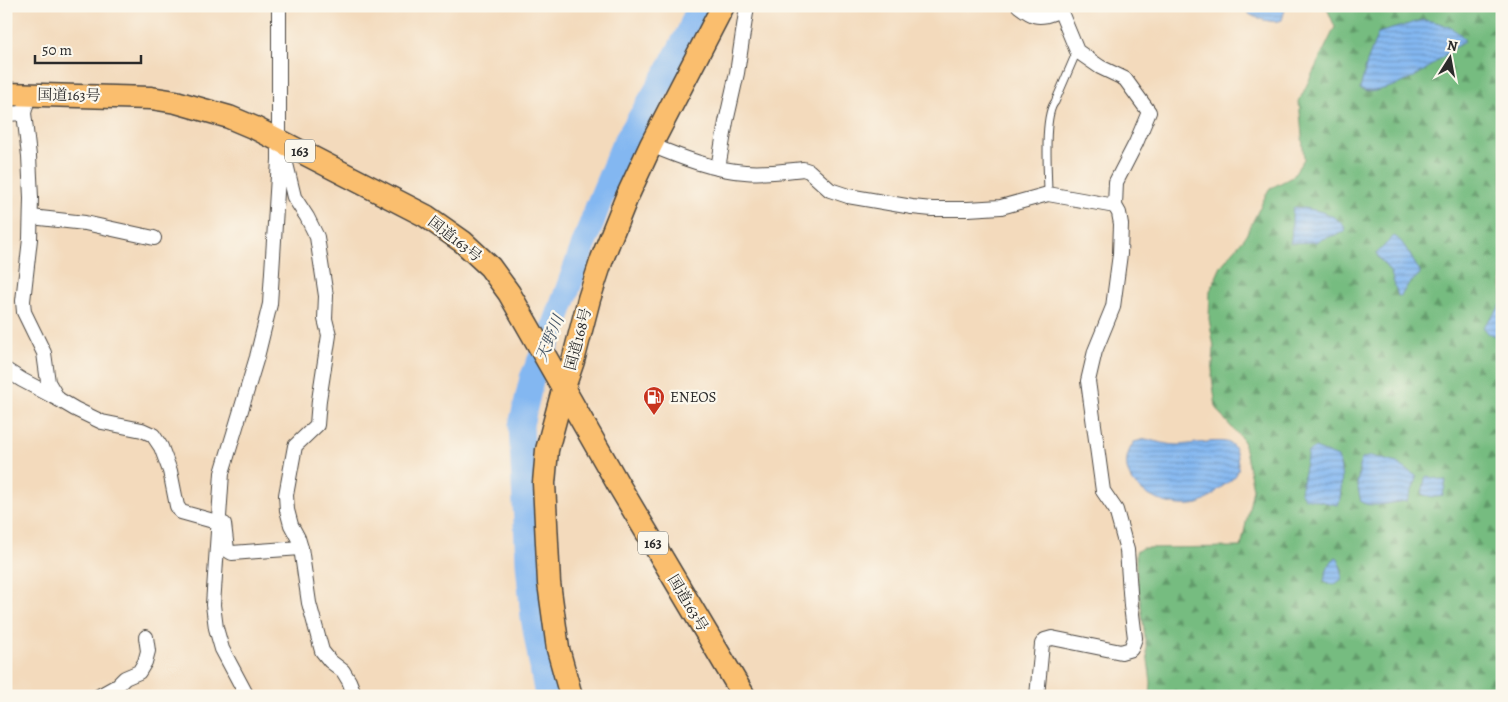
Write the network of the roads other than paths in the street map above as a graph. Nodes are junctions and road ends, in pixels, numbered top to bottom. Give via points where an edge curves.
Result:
1 (279, 6) edge
2 (723, 6) edge
3 (747, 6) edge
4 (1019, 6) edge
5 (1061, 8) edge
6 (1076, 51) junction
7 (6, 94) edge
8 (26, 104) junction
9 (6, 114) edge
10 (651, 145) junction
11 (279, 150) junction
12 (718, 168) junction
13 (1048, 194) junction
14 (1115, 206) junction
15 (30, 217) junction
16 (154, 238) dead end
17 (6, 370) edge
18 (563, 390) junction
19 (58, 399) junction
20 (218, 521) junction
21 (301, 548) junction
22 (146, 637) dead end
23 (125, 678) junction
24 (99, 696) edge
25 (121, 696) edge
26 (247, 696) edge
27 (355, 696) edge
28 (571, 696) edge
29 (744, 696) edge
30 (1037, 696) edge

1 - 11 street
2 - 10 highway, 国道168号
3 - 12 street
4 - 5 street via 1042,17
5 - 6 street
6 - 13 lane via 1051,105 1048,119
6 - 14 street via 1125,79 1149,112 1116,182
7 - 8 highway, 国道163号 / 163
8 - 9 street
8 - 11 highway, 国道163号 / 163 via 151,98 176,102 229,117
8 - 15 street
10 - 12 street
10 - 18 highway, 国道168号 via 602,259
11 - 18 highway, 国道163号 / 163 via 426,216 464,242 490,267 509,293
11 - 20 street via 270,304 222,473
11 - 21 street via 294,197 317,237 326,296 325,319 330,335 318,425 295,446 286,495 290,525
12 - 13 street via 744,172 803,168 830,190 848,196 932,209 1001,207
13 - 14 street
14 - 30 street via 1121,224 1113,307 1095,351 1088,381 1103,491 1116,510 1127,550 1135,638 1131,649 1121,652 1052,638 1045,640
15 - 16 street
15 - 19 street via 24,312 44,353 48,382
17 - 19 street
18 - 28 highway, 国道168号 via 547,450 544,483 549,583 558,649
18 - 29 highway, 国道163号 / 163
19 - 20 street via 102,422 153,435 170,471 181,512
20 - 21 street via 224,524 227,550 232,553
20 - 26 street via 213,605 216,628 222,649
21 - 27 street via 309,603 322,651 343,671
22 - 23 street via 148,652 145,662 139,672
23 - 24 street
23 - 25 street

